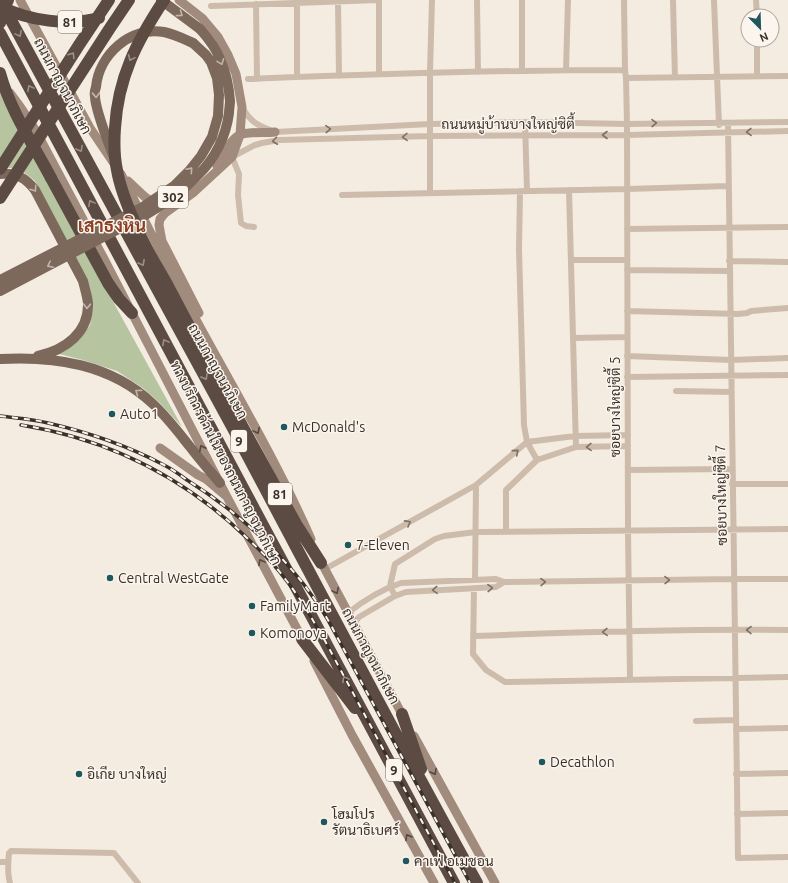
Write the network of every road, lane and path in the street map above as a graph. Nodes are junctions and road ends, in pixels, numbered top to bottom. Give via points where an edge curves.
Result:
1 (0, 0) edge
2 (8, 0) edge
3 (20, 0) edge
4 (109, 0) edge
5 (129, 0) edge
6 (138, 0) edge
7 (161, 0) edge
8 (164, 0) edge
9 (180, 0) edge
10 (378, 0) edge
11 (432, 0) edge
12 (477, 0) edge
13 (522, 0) edge
14 (568, 0) edge
15 (624, 0) edge
16 (673, 0) edge
17 (714, 0) edge
18 (338, 1) junction
19 (297, 3) junction
20 (256, 4) junction
21 (0, 6) edge
22 (211, 6) dead end
23 (0, 23) edge
24 (0, 33) edge
25 (757, 48) edge
26 (566, 70) junction
27 (624, 70) junction
28 (522, 71) junction
29 (0, 72) edge
30 (430, 72) junction
31 (478, 72) junction
32 (379, 74) junction
33 (339, 76) junction
34 (717, 76) junction
35 (757, 76) junction
36 (788, 76) edge
37 (298, 77) junction
38 (626, 78) junction
39 (675, 78) junction
40 (248, 79) dead end
41 (257, 79) junction
42 (0, 80) edge
43 (242, 108) junction
44 (525, 122) junction
45 (719, 122) junction
46 (788, 122) edge
47 (728, 123) junction
48 (430, 124) junction
49 (627, 124) junction
50 (275, 132) junction
51 (719, 132) junction
52 (788, 132) edge
53 (728, 133) junction
54 (240, 134) junction
55 (525, 135) junction
56 (627, 135) junction
57 (431, 136) junction
58 (232, 157) junction
59 (0, 170) edge
60 (0, 174) edge
61 (121, 174) junction
62 (207, 180) junction
63 (728, 186) junction
64 (627, 189) junction
65 (569, 190) junction
66 (520, 191) junction
67 (527, 191) junction
68 (430, 193) junction
69 (342, 194) dead end
70 (0, 198) edge
71 (165, 213) junction
72 (254, 227) dead end
73 (788, 227) edge
74 (729, 228) junction
75 (627, 229) junction
76 (571, 260) junction
77 (627, 260) junction
78 (729, 261) junction
79 (788, 262) edge
80 (627, 270) junction
81 (729, 272) junction
82 (0, 280) edge
83 (0, 291) edge
84 (788, 308) edge
85 (627, 311) junction
86 (132, 313) junction
87 (730, 313) junction
88 (627, 337) junction
89 (573, 338) junction
90 (627, 356) junction
91 (26, 358) junction
92 (788, 358) edge
93 (0, 359) edge
94 (731, 360) junction
95 (731, 375) junction
96 (788, 376) edge
97 (628, 377) junction
98 (676, 391) dead end
99 (731, 392) junction
100 (239, 397) junction
101 (628, 435) junction
102 (575, 436) junction
103 (527, 442) junction
104 (628, 446) junction
105 (576, 447) junction
106 (160, 448) dead end
107 (537, 460) junction
108 (732, 469) junction
109 (628, 470) junction
110 (220, 482) junction
111 (732, 484) junction
112 (788, 484) edge
113 (476, 485) junction
114 (227, 497) junction
115 (733, 529) junction
116 (788, 529) edge
117 (628, 531) junction
118 (476, 532) junction
119 (506, 532) junction
120 (323, 566) junction
121 (734, 579) junction
122 (788, 579) edge
123 (475, 580) junction
124 (628, 580) junction
125 (504, 582) junction
126 (390, 586) junction
127 (474, 588) junction
128 (395, 596) junction
129 (348, 613) junction
130 (354, 624) junction
131 (734, 630) junction
132 (788, 630) edge
133 (629, 631) junction
134 (474, 636) junction
135 (302, 639) junction
136 (788, 677) edge
137 (735, 678) junction
138 (630, 680) junction
139 (402, 714) junction
140 (736, 720) junction
141 (696, 721) dead end
142 (788, 728) edge
143 (736, 729) junction
144 (377, 738) junction
145 (788, 773) edge
146 (736, 774) junction
147 (435, 806) junction
148 (788, 813) edge
149 (737, 814) junction
150 (788, 857) edge
151 (0, 862) edge
152 (8, 862) junction
153 (10, 883) edge
154 (138, 883) edge
155 (434, 883) edge
156 (454, 883) edge
157 (477, 883) edge
158 (495, 883) edge

1 -> 147 highway, ถนนกาญจนาภิเษก / 9
2 - 23 highway, bridge
3 - 61 main road via 90,128
59 -> 4 highway, 81, bridge
5 - 70 highway, 81, bridge
6 - 21 highway, 81, bridge via 105,16 74,22 33,18
7 -> 83 main road, 302, bridge via 200,29 220,59 227,80 230,102 222,140 199,175 166,202
8 -> 120 highway, 81, bridge via 130,61 118,97 114,148 117,170 140,235 296,524
9 - 43 main road via 202,18 218,37 236,74
10 - 18 street
10 - 32 street
11 - 30 street
12 - 31 street
13 - 28 street
14 - 26 street
15 - 27 street, ซอยบางใหญ่ซิตี้ 5
16 - 39 street
17 - 34 street
18 - 19 street
18 - 33 street
19 - 20 street
19 - 37 street
20 - 22 street
20 - 41 street
144 -> 24 highway, 9
25 - 35 street
26 - 27 street
26 - 28 street
27 - 38 street, ซอยบางใหญ่ซิตี้ 5
28 - 31 street
29 - 86 highway, bridge via 16,113 105,279
30 - 31 street
30 - 32 street
30 - 48 street
32 - 33 street
33 - 37 street
34 - 35 street
34 - 39 street
34 - 45 street
35 - 36 street
37 - 41 street
38 - 39 street
38 - 49 street, ซอยบางใหญ่ซิตี้ 5
40 - 41 street
42 - 86 main road, ทางบริการด้านในของถนนกาญจนาภิเษก via 36,131
43 - 50 street, ถนนหมู่บ้านบางใหญ่ซิตี้ via 257,125
43 - 54 main road
44 - 48 street, ถนนหมู่บ้านบางใหญ่ซิตี้
44 - 49 street, ถนนหมู่บ้านบางใหญ่ซิตี้
44 - 55 street
45 - 47 street, ถนนหมู่บ้านบางใหญ่ซิตี้
49 -> 45 street, ถนนหมู่บ้านบางใหญ่ซิตี้
45 - 51 street
46 - 47 street, ถนนหมู่บ้านบางใหญ่ซิตี้
47 - 53 street, ซอยบางใหญ่ซิตี้ 7
50 -> 48 street, ถนนหมู่บ้านบางใหญ่ซิตี้
48 - 57 street
49 - 56 street, ซอยบางใหญ่ซิตี้ 5
50 - 54 main road
51 - 53 street, ถนนหมู่บ้านบางใหญ่ซิตี้
51 - 56 street, ถนนหมู่บ้านบางใหญ่ซิตี้
52 -> 53 street, ถนนหมู่บ้านบางใหญ่ซิตี้
53 - 63 street, ซอยบางใหญ่ซิตี้ 7
54 - 58 main road
54 - 62 main road via 231,143
56 -> 55 street, ถนนหมู่บ้านบางใหญ่ซิตี้
55 - 57 street, ถนนหมู่บ้านบางใหญ่ซิตี้
55 - 67 street
56 - 64 street, ซอยบางใหญ่ซิตี้ 5
57 -> 58 street, ถนนหมู่บ้านบางใหญ่ซิตี้ via 279,140 262,143
57 - 68 street
58 - 62 main road
58 - 72 street via 240,174 238,195 241,223
60 -> 91 main road via 14,174 23,178 35,190 83,281 87,294 86,316 77,336 58,350
61 - 71 main road
82 -> 61 main road, bridge via 143,207 174,186 189,171 212,137 218,116 219,95 217,78 211,62 193,43 165,32 153,31 122,41 105,60 98,74 95,96 99,117
61 - 100 main road via 180,290
62 - 71 main road
63 - 64 street
63 - 74 street, ซอยบางใหญ่ซิตี้ 7
64 - 65 street
64 - 75 street, ซอยบางใหญ่ซิตี้ 5
65 - 67 street
65 - 76 street
66 - 67 street
66 - 68 street
66 - 103 street via 524,425
68 - 69 street
71 - 100 main road via 159,225 162,241 217,347
73 - 74 street
74 - 75 street
74 - 78 street, ซอยบางใหญ่ซิตี้ 7
75 - 77 street, ซอยบางใหญ่ซิตี้ 5
76 - 77 street
76 - 89 street
77 - 80 street, ซอยบางใหญ่ซิตี้ 5
78 - 79 street
78 - 81 street, ซอยบางใหญ่ซิตี้ 7
80 - 81 street
80 - 85 street, ซอยบางใหญ่ซิตี้ 5
81 - 87 street, ซอยบางใหญ่ซิตี้ 7
84 - 87 street via 743,314
85 - 87 street
85 - 88 street, ซอยบางใหญ่ซิตี้ 5
110 -> 86 main road, ทางบริการด้านในของถนนกาญจนาภิเษก
87 - 94 street, ซอยบางใหญ่ซิตี้ 7
88 - 89 street
88 - 90 street, ซอยบางใหญ่ซิตี้ 5
89 - 102 street
90 - 94 street
90 - 97 street, ซอยบางใหญ่ซิตี้ 5
91 - 93 main road
110 -> 91 main road via 166,418 137,391 102,372 80,364
92 - 94 street
94 - 95 street, ซอยบางใหญ่ซิตี้ 7
95 - 96 street
95 - 97 street
95 - 99 street, ซอยบางใหญ่ซิตี้ 7
97 - 101 street, ซอยบางใหญ่ซิตี้ 5
98 - 99 street
99 - 108 street, ซอยบางใหญ่ซิตี้ 7
100 -> 120 main road via 289,493
101 - 102 street
101 - 104 street, ซอยบางใหญ่ซิตี้ 5
102 - 103 street
102 - 105 street
103 - 107 street
113 -> 103 street
104 -> 105 street
104 - 109 street, ซอยบางใหญ่ซิตี้ 5
105 - 107 street
106 - 114 main road via 206,479
107 - 119 street via 506,490
108 - 109 street
108 - 111 street, ซอยบางใหญ่ซิตี้ 7
109 - 117 street, ซอยบางใหญ่ซิตี้ 5
110 - 114 main road, ทางบริการด้านในของถนนกาญจนาภิเษก
111 - 112 street
111 - 115 street, ซอยบางใหญ่ซิตี้ 7
113 - 118 street
120 -> 113 street
135 -> 114 main road, ทางบริการด้านในของถนนกาญจนาภิเษก
115 - 116 street
115 - 117 street
115 - 121 street, ซอยบางใหญ่ซิตี้ 7
117 - 119 street
117 - 124 street, ซอยบางใหญ่ซิตี้ 5
118 - 119 street
118 - 123 street
118 - 126 street via 439,537 401,560 395,564
120 -> 129 main road
121 - 122 street
124 -> 121 street
121 - 131 street, ซอยบางใหญ่ซิตี้ 7
123 - 125 street via 496,579
123 - 126 street via 401,583
125 -> 124 street
124 - 133 street, ซอยบางใหญ่ซิตี้ 5
127 -> 125 street via 496,587
126 - 128 street
126 - 129 street
127 -> 128 street via 406,592
127 - 134 street
128 - 130 street via 359,617
129 - 130 main road
130 - 139 main road
132 -> 131 street
131 - 133 street
131 - 137 street, ซอยบางใหญ่ซิตี้ 7
133 -> 134 street
133 - 138 street, ซอยบางใหญ่ซิตี้ 5
134 - 138 street via 473,654 486,670 505,682
135 - 144 highway
155 -> 135 main road, ทางบริการด้านในของถนนกาญจนาภิเษก
136 - 137 street
137 - 138 street
137 - 140 street, ซอยบางใหญ่ซิตี้ 7
139 - 147 highway
139 -> 158 main road
140 - 141 street
140 - 143 street, ซอยบางใหญ่ซิตี้ 7
142 - 143 street
143 - 146 street, ซอยบางใหญ่ซิตี้ 7
144 - 156 highway, 9
145 - 146 street
146 - 149 street, ซอยบางใหญ่ซิตี้ 7
147 - 157 highway, ถนนกาญจนาภิเษก / 9
148 - 149 street
149 - 150 street, ซอยบางใหญ่ซิตี้ 7 via 738,858
151 - 152 street
152 - 153 street
152 - 154 street via 11,851 114,853

